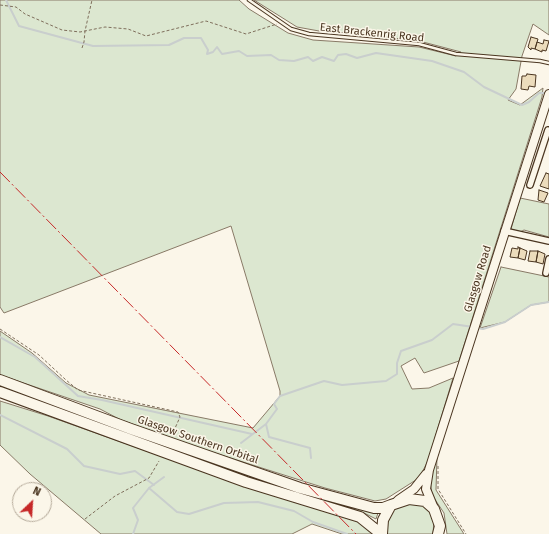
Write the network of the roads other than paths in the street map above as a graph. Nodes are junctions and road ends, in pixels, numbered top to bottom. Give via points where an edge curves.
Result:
1 (249, 0) edge
2 (549, 63) edge
3 (549, 94) edge
4 (538, 128) junction
5 (549, 130) edge
6 (530, 185) dead end
7 (504, 231) junction
8 (549, 241) edge
9 (549, 259) edge
10 (546, 274) dead end
11 (0, 380) edge
12 (0, 392) edge
13 (429, 470) junction
14 (392, 504) junction
15 (434, 509) junction
16 (440, 531) edge
17 (381, 534) edge

1 - 2 lane, East Brackenrig Road via 290,29 310,34 419,44 456,54
3 - 4 main road, Glasgow Road
4 - 5 street
4 - 7 main road, Glasgow Road
5 - 6 street
7 - 8 street
7 - 13 main road, Glasgow Road
9 - 10 street
11 - 14 highway, Glasgow Southern Orbital via 300,488 374,508 384,508
12 - 17 highway, Glasgow Southern Orbital via 246,482 360,517 367,520
13 - 14 main road, Glasgow Road via 418,486
13 - 15 main road, Glasgow Road via 427,494
14 - 15 highway, Glasgow Southern Orbital via 414,498 424,501
14 - 17 highway via 383,520
15 - 16 highway

